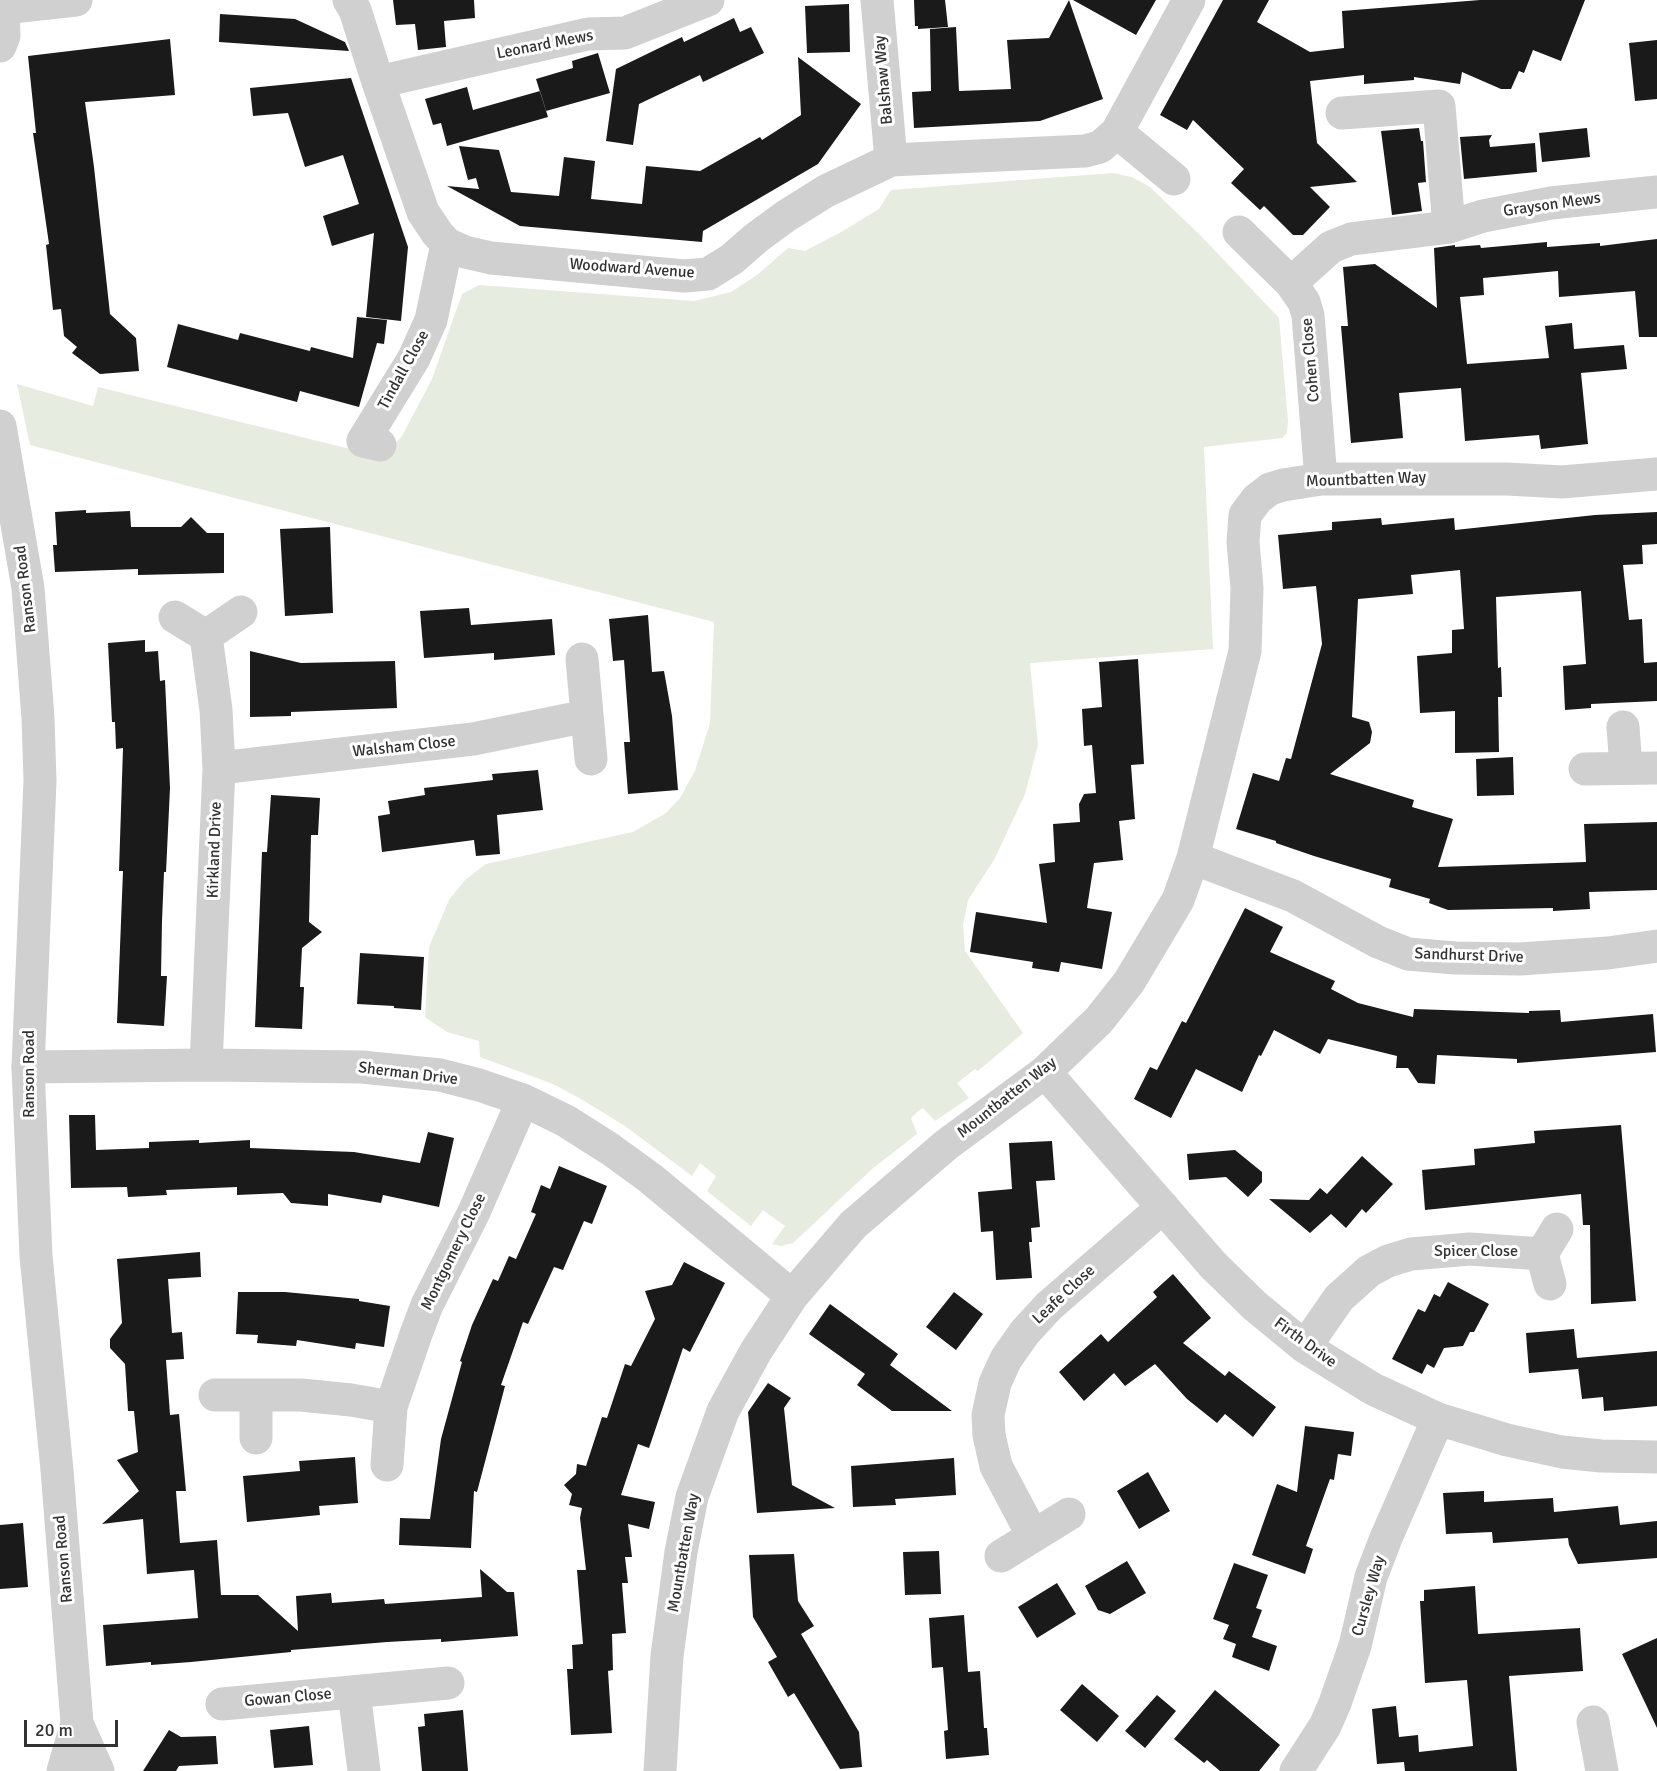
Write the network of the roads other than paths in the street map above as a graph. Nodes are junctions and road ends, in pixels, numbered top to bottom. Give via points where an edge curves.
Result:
1 (76, 0) edge
2 (349, 0) edge
3 (708, 0) edge
4 (877, 0) edge
5 (1189, 0) edge
6 (2, 4) edge
7 (0, 46) edge
8 (378, 82) junction
9 (1342, 113) dead end
10 (1117, 132) junction
11 (891, 160) junction
12 (1174, 179) dead end
13 (1657, 192) edge
14 (1449, 227) junction
15 (1239, 231) dead end
16 (447, 244) junction
17 (1291, 283) junction
18 (0, 426) edge
19 (380, 445) dead end
20 (1657, 474) edge
21 (1321, 479) junction
22 (242, 612) dead end
23 (174, 616) dead end
24 (206, 636) junction
25 (582, 659) dead end
26 (587, 716) junction
27 (1623, 727) dead end
28 (591, 759) dead end
29 (219, 768) junction
30 (1642, 768) edge
31 (1585, 769) dead end
32 (1193, 858) junction
33 (1657, 946) edge
34 (206, 1065) junction
35 (28, 1066) junction
36 (1045, 1072) junction
37 (523, 1100) junction
38 (1163, 1207) junction
39 (1550, 1256) dead end
40 (792, 1296) junction
41 (1305, 1347) junction
42 (215, 1395) dead end
43 (256, 1395) junction
44 (391, 1407) junction
45 (1438, 1419) junction
46 (256, 1438) dead end
47 (1657, 1457) edge
48 (387, 1465) dead end
49 (1069, 1514) dead end
50 (1033, 1536) junction
51 (1001, 1556) dead end
52 (448, 1683) dead end
53 (354, 1692) junction
54 (222, 1704) dead end
55 (1593, 1722) dead end
56 (78, 1723) junction
57 (63, 1771) edge
58 (98, 1771) edge
59 (364, 1771) edge
60 (660, 1771) edge
61 (1296, 1771) edge
62 (1602, 1771) edge

1 - 6 street
2 - 8 street
3 - 8 street, Leonard Mews via 624,33 588,34
4 - 11 street, Balshaw Way
5 - 10 street, Woodward Avenue
6 - 7 street via 4,36
8 - 16 street via 423,212
9 - 14 street via 1439,106
10 - 11 street, Woodward Avenue via 1100,147 1085,152
10 - 12 street
11 - 16 street, Woodward Avenue via 826,191 708,274 684,276 491,258
13 - 14 street, Grayson Mews via 1551,203
14 - 17 street, Grayson Mews via 1341,242
15 - 17 street, Cohen Close
16 - 19 street, Tindall Close via 431,320 414,358 363,441
17 - 21 street, Cohen Close via 1308,315
18 - 35 street, Ranson Road via 28,588 38,718 40,781
20 - 21 street, Mountbatten Way via 1562,482
21 - 32 street, Mountbatten Way via 1270,489 1245,515 1245,651
22 - 24 street
23 - 24 street
24 - 29 street, Kirkland Drive
25 - 26 street
26 - 28 street
26 - 29 street, Walsham Close via 473,739
27 - 30 street
29 - 34 street, Kirkland Drive
30 - 31 street
32 - 33 street, Sandhurst Drive via 1293,896 1408,954 1520,959
32 - 36 street, Mountbatten Way via 1178,900 1129,982 1099,1020
34 - 35 street, Sherman Drive
34 - 37 street, Sherman Drive via 362,1067 418,1072 479,1084
35 - 56 street, Ranson Road via 36,1256
36 - 38 street, Firth Drive
36 - 40 street, Mountbatten Way via 946,1145 853,1225
37 - 40 street, Sherman Drive via 566,1121 650,1178
37 - 44 street, Montgomery Close via 474,1212 427,1305
38 - 41 street, Firth Drive via 1237,1289
38 - 50 street, Leafe Close via 1049,1306 1006,1359 995,1383 988,1414 996,1466
39 - 41 street, Spicer Close via 1470,1249 1411,1254 1388,1261 1369,1271 1339,1298
40 - 60 street, Mountbatten Way via 723,1411 692,1497 667,1656
41 - 45 street, Firth Drive via 1373,1389
42 - 43 street
43 - 44 street via 321,1397
43 - 46 street
44 - 48 street, Montgomery Close
45 - 47 street, Firth Drive via 1562,1452
45 - 61 street, Cursley Way via 1371,1577 1355,1646 1338,1695 1325,1726
49 - 50 street
50 - 51 street
52 - 53 street, Gowan Close
53 - 54 street, Gowan Close
53 - 59 street, Gowan Close
55 - 62 street
56 - 57 street, Ranson Road
56 - 58 street, Ranson Road

